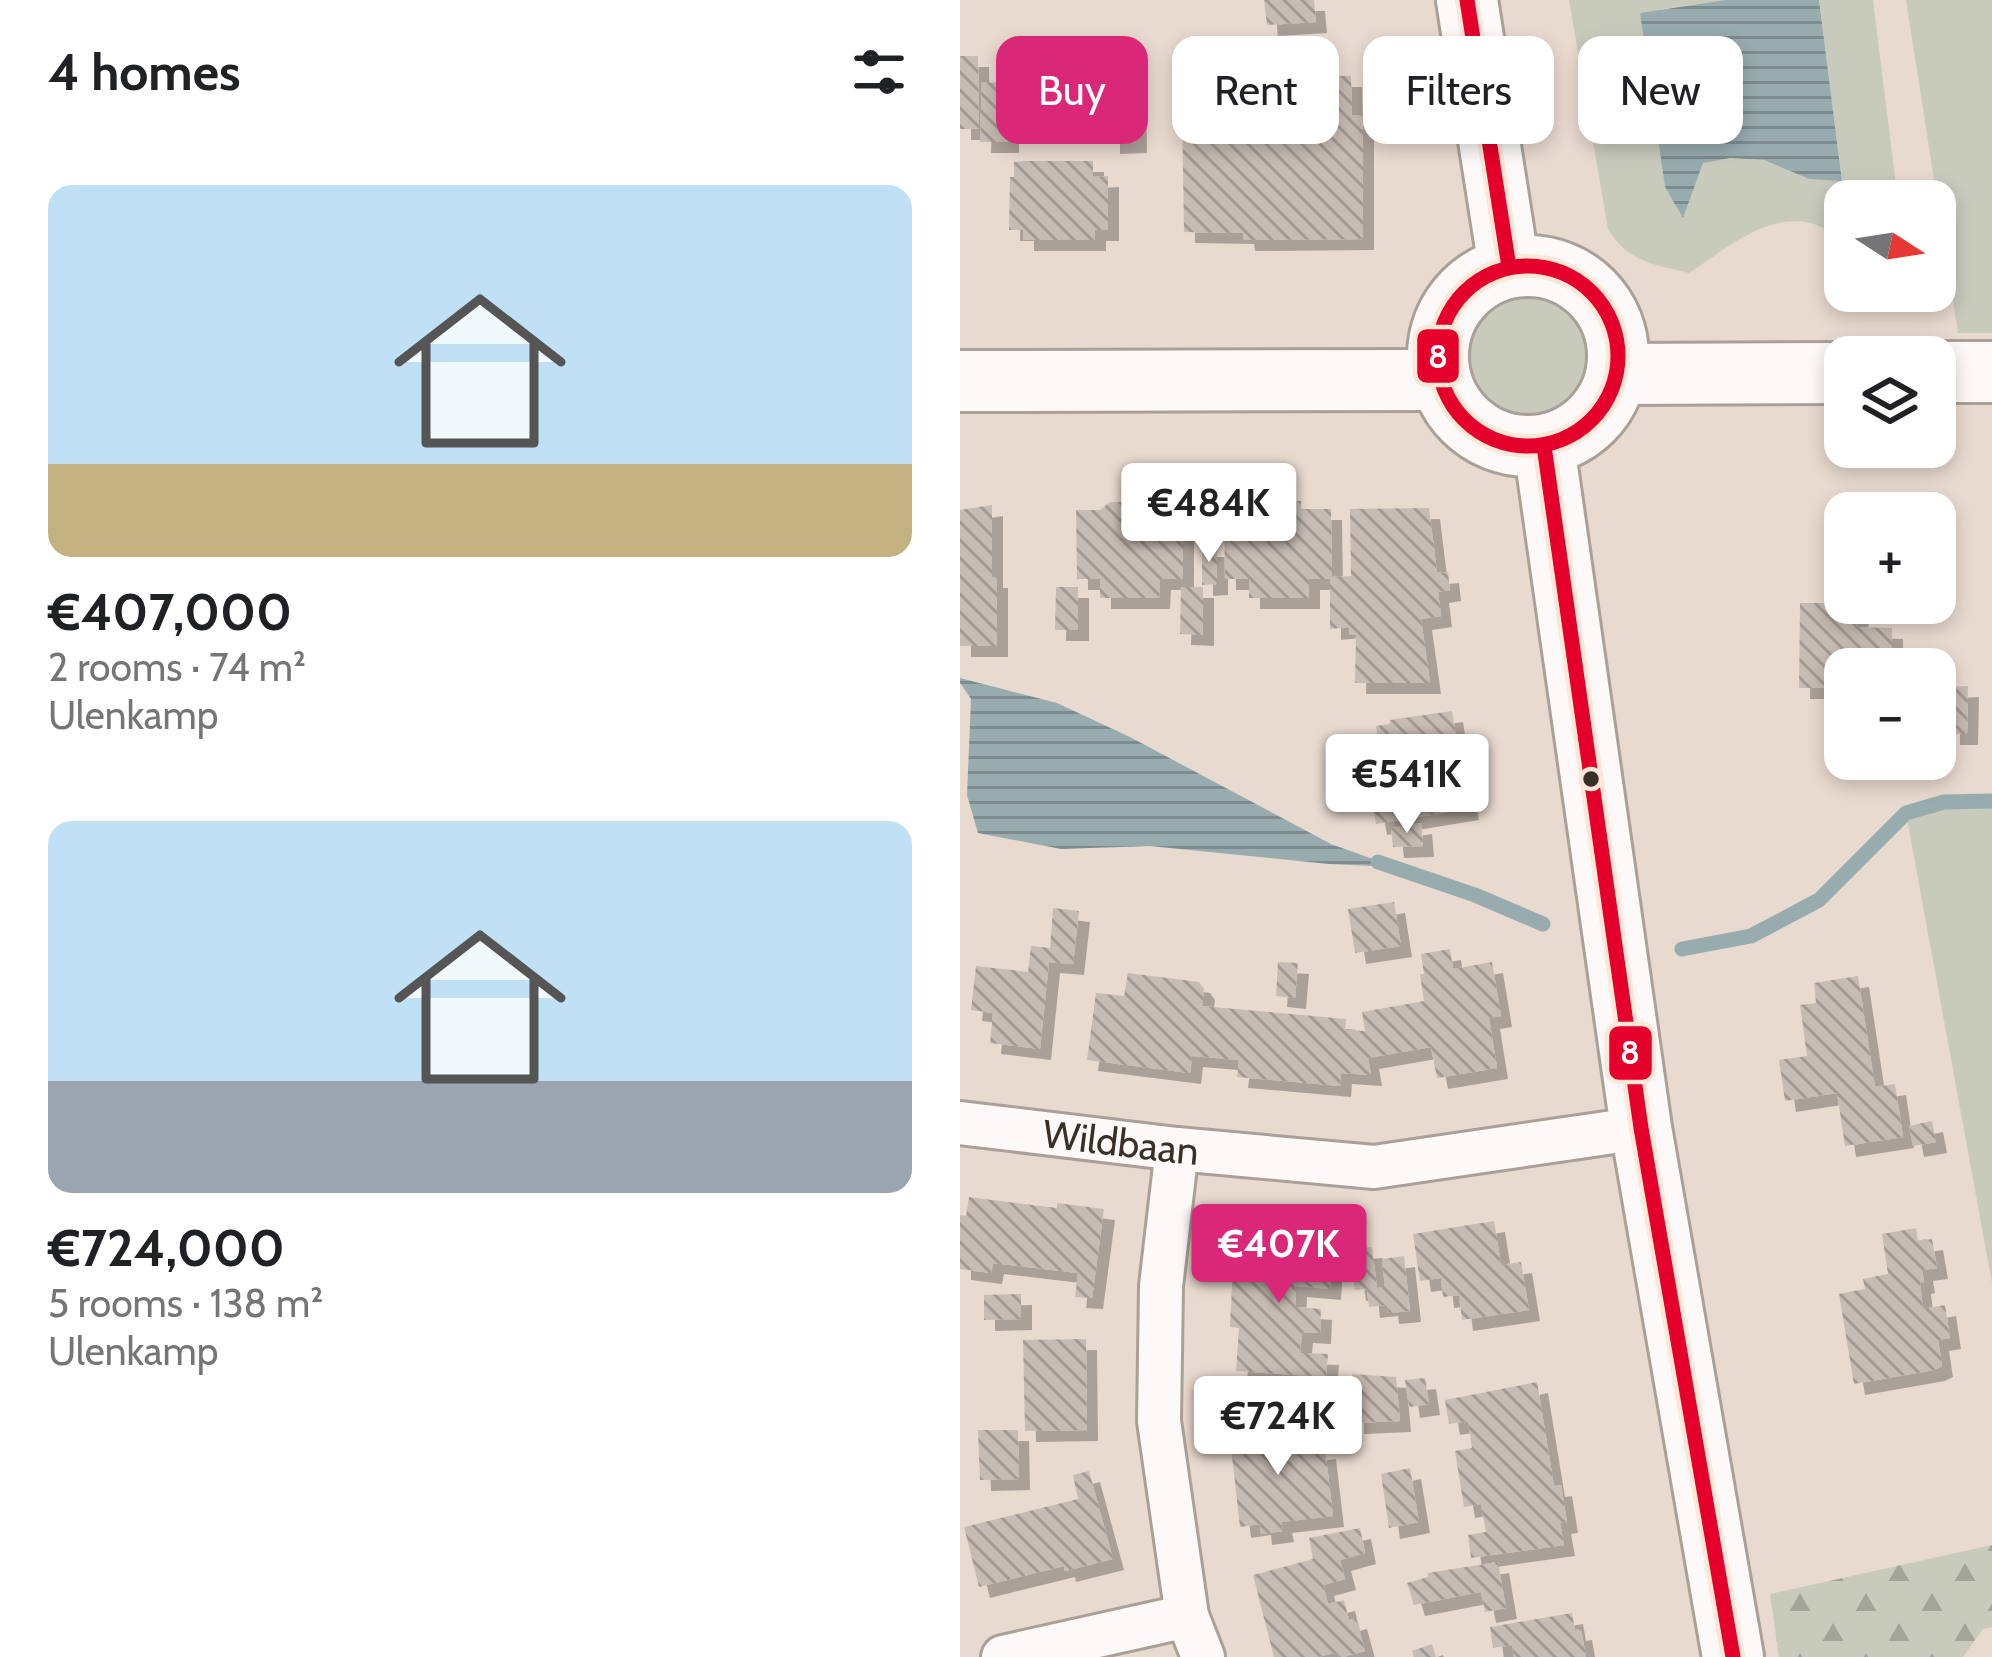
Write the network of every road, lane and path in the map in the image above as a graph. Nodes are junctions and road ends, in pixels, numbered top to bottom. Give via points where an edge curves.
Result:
1 (1467, 0) edge
2 (1509, 267) junction
3 (1956, 372) edge
4 (1992, 372) edge
5 (1824, 373) edge
6 (1618, 374) junction
7 (1441, 380) junction
8 (960, 381) edge
9 (1544, 446) junction
10 (960, 1123) edge
11 (1641, 1128) junction
12 (1177, 1149) junction
13 (1187, 1616) junction
14 (1004, 1657) edge
15 (1203, 1657) edge
16 (1733, 1657) edge

1 - 2 main road
2 - 6 main road via 1545,266 1578,280 1604,305 1618,338
2 - 7 main road via 1482,278 1444,322
3 - 4 main road
5 - 6 main road
6 - 9 main road via 1592,421
7 - 8 main road
7 - 9 main road via 1462,419 1480,433
9 - 11 main road
10 - 12 street, Wildbaan
11 - 12 street, Wildbaan via 1374,1168
11 - 16 main road
12 - 13 street via 1161,1286 1159,1421
13 - 14 street
13 - 15 street

